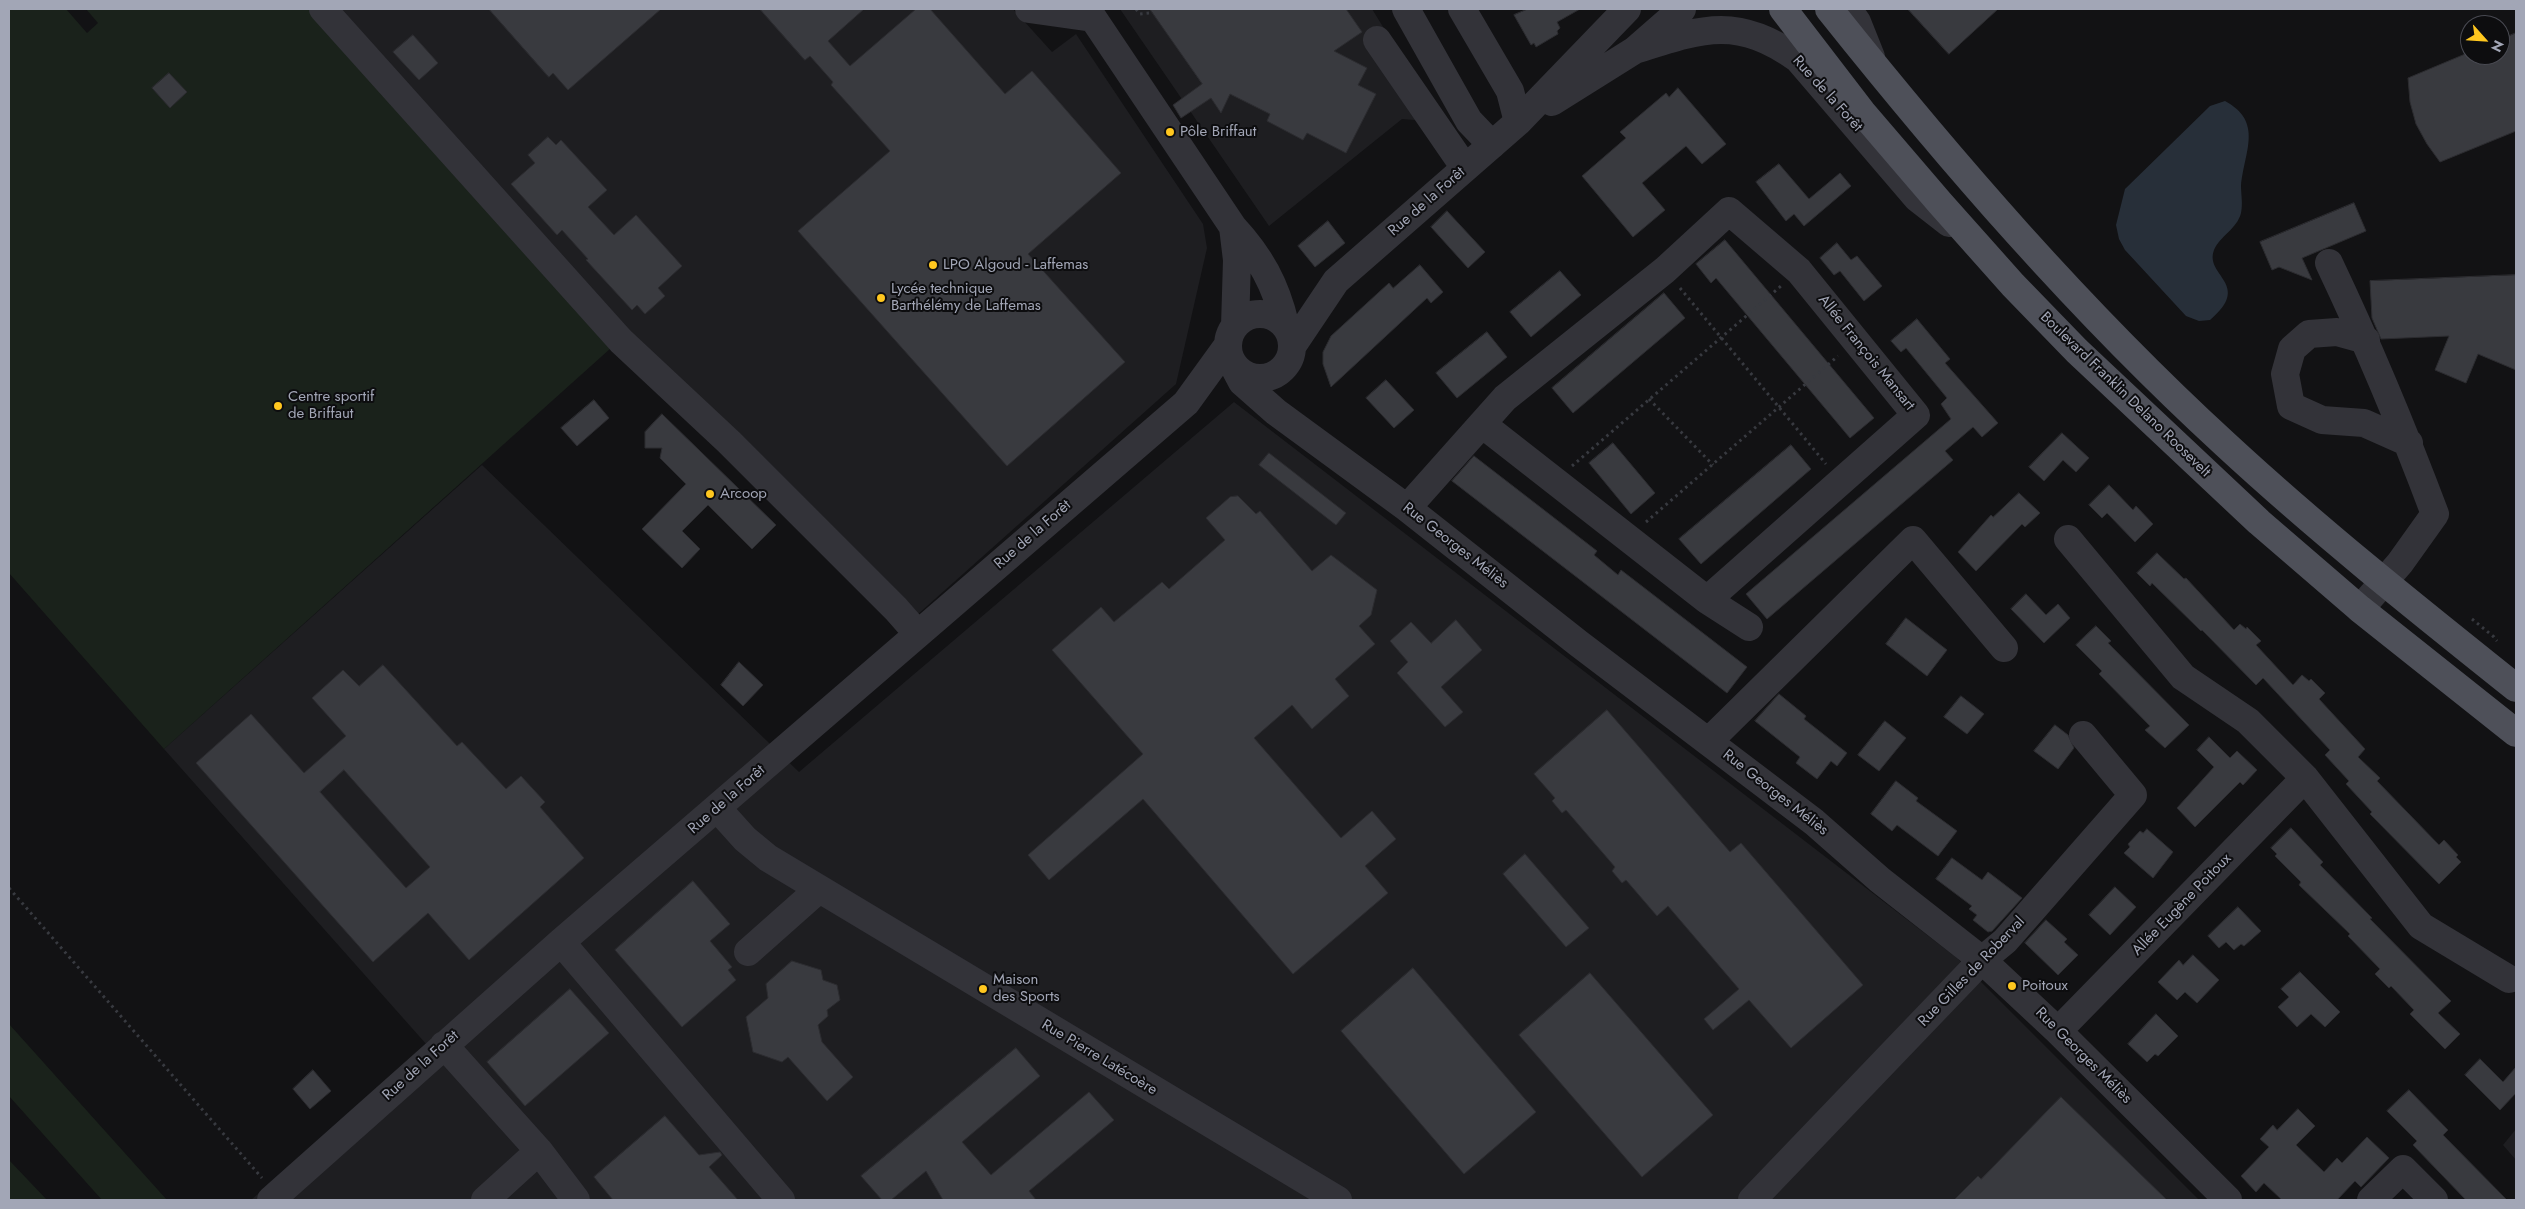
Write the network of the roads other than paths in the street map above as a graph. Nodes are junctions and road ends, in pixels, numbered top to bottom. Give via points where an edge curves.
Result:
1 (323, 9) edge
2 (1028, 9) edge
3 (1406, 9) edge
4 (1462, 9) edge
5 (1626, 9) edge
6 (1682, 9) edge
7 (1783, 9) edge
8 (1828, 9) edge
9 (1848, 9) edge
10 (1090, 13) edge
11 (1378, 40) dead end
12 (1635, 50) junction
13 (1874, 65) junction
14 (1518, 122) junction
15 (1492, 144) junction
16 (1465, 168) junction
17 (1233, 226) junction
18 (1980, 248) junction
19 (2329, 263) dead end
20 (1336, 281) junction
21 (1281, 331) junction
22 (2366, 340) junction
23 (1239, 359) junction
24 (1186, 403) junction
25 (1292, 422) junction
26 (1482, 424) junction
27 (2409, 443) junction
28 (1407, 508) junction
29 (2068, 540) dead end
30 (2384, 582) junction
31 (1707, 600) junction
32 (2360, 609) junction
33 (1749, 627) dead end
34 (918, 634) junction
35 (2004, 648) dead end
36 (2516, 688) edge
37 (2516, 733) edge
38 (2083, 735) dead end
39 (1709, 742) junction
40 (2305, 778) junction
41 (718, 809) junction
42 (819, 889) junction
43 (561, 942) junction
44 (748, 952) dead end
45 (1982, 960) junction
46 (2509, 980) dead end
47 (2058, 1031) junction
48 (444, 1045) junction
49 (539, 1151) junction
50 (274, 1198) edge
51 (485, 1200) edge
52 (576, 1200) edge
53 (781, 1200) edge
54 (1338, 1200) edge
55 (1752, 1200) edge
56 (2228, 1200) edge
57 (2371, 1200) edge
58 (2434, 1200) edge

1 - 34 street via 621,341 729,442
2 - 10 street
3 - 15 street via 1469,121
4 - 14 street via 1510,91
5 - 14 street, Rue de la Forêt
6 - 12 street, Rue de la Forêt
7 - 18 main road, Boulevard Franklin Delano Roosevelt via 1862,112
8 - 13 main road
9 - 13 street via 1857,22
10 - 17 street
11 - 16 street
12 - 14 street, Rue de la Forêt
12 - 18 street, Rue de la Forêt via 1698,31 1726,30 1746,33 1782,48 1798,59 1917,198
13 - 30 main road via 2040,260 2102,324 2223,443
14 - 15 street, Rue de la Forêt
15 - 16 street, Rue de la Forêt
16 - 20 street, Rue de la Forêt
17 - 21 street via 1258,256 1268,274
17 - 23 street
18 - 32 main road, Boulevard Franklin Delano Roosevelt via 2077,351 2185,454
19 - 22 street
20 - 21 street
20 - 21 street
21 - 23 street via 1246,317
21 - 23 street via 1278,373
21 - 25 street
22 - 27 street
22 - 27 street via 2337,332 2309,334 2292,349 2285,374 2291,406 2322,420 2364,422
23 - 24 street, Rue de la Forêt
23 - 24 street, Rue de la Forêt
23 - 25 street, Rue Georges Méliès via 1276,412
24 - 34 street, Rue de la Forêt
25 - 28 street, Rue Georges Méliès
26 - 28 street, Allée François Mansart
26 - 31 street
26 - 31 street, Allée François Mansart via 1505,398 1665,270 1729,211 1799,271 1916,415
27 - 30 street via 2435,514
28 - 39 street, Rue Georges Méliès
29 - 40 street via 2183,677 2248,721
30 - 32 street
30 - 36 main road
31 - 33 street
32 - 37 main road, Boulevard Franklin Delano Roosevelt
34 - 41 street, Rue de la Forêt
35 - 39 street via 1913,540
38 - 45 street, Rue Gilles de Roberval via 2133,795 2006,940
39 - 45 street, Rue Georges Méliès via 1814,822 1880,880
40 - 46 street via 2421,926
40 - 47 street, Allée Eugène Poitoux
41 - 42 street, Rue Pierre Latécoère via 745,839 768,858
41 - 43 street, Rue de la Forêt
42 - 44 street
42 - 54 street, Rue Pierre Latécoère
43 - 48 street, Rue de la Forêt
43 - 53 street
45 - 47 street, Rue Georges Méliès
45 - 55 street, Rue Gilles de Roberval
47 - 56 street, Rue Georges Méliès
48 - 49 street
48 - 50 street, Rue de la Forêt
49 - 51 street
49 - 52 street
57 - 58 street via 2403,1169

